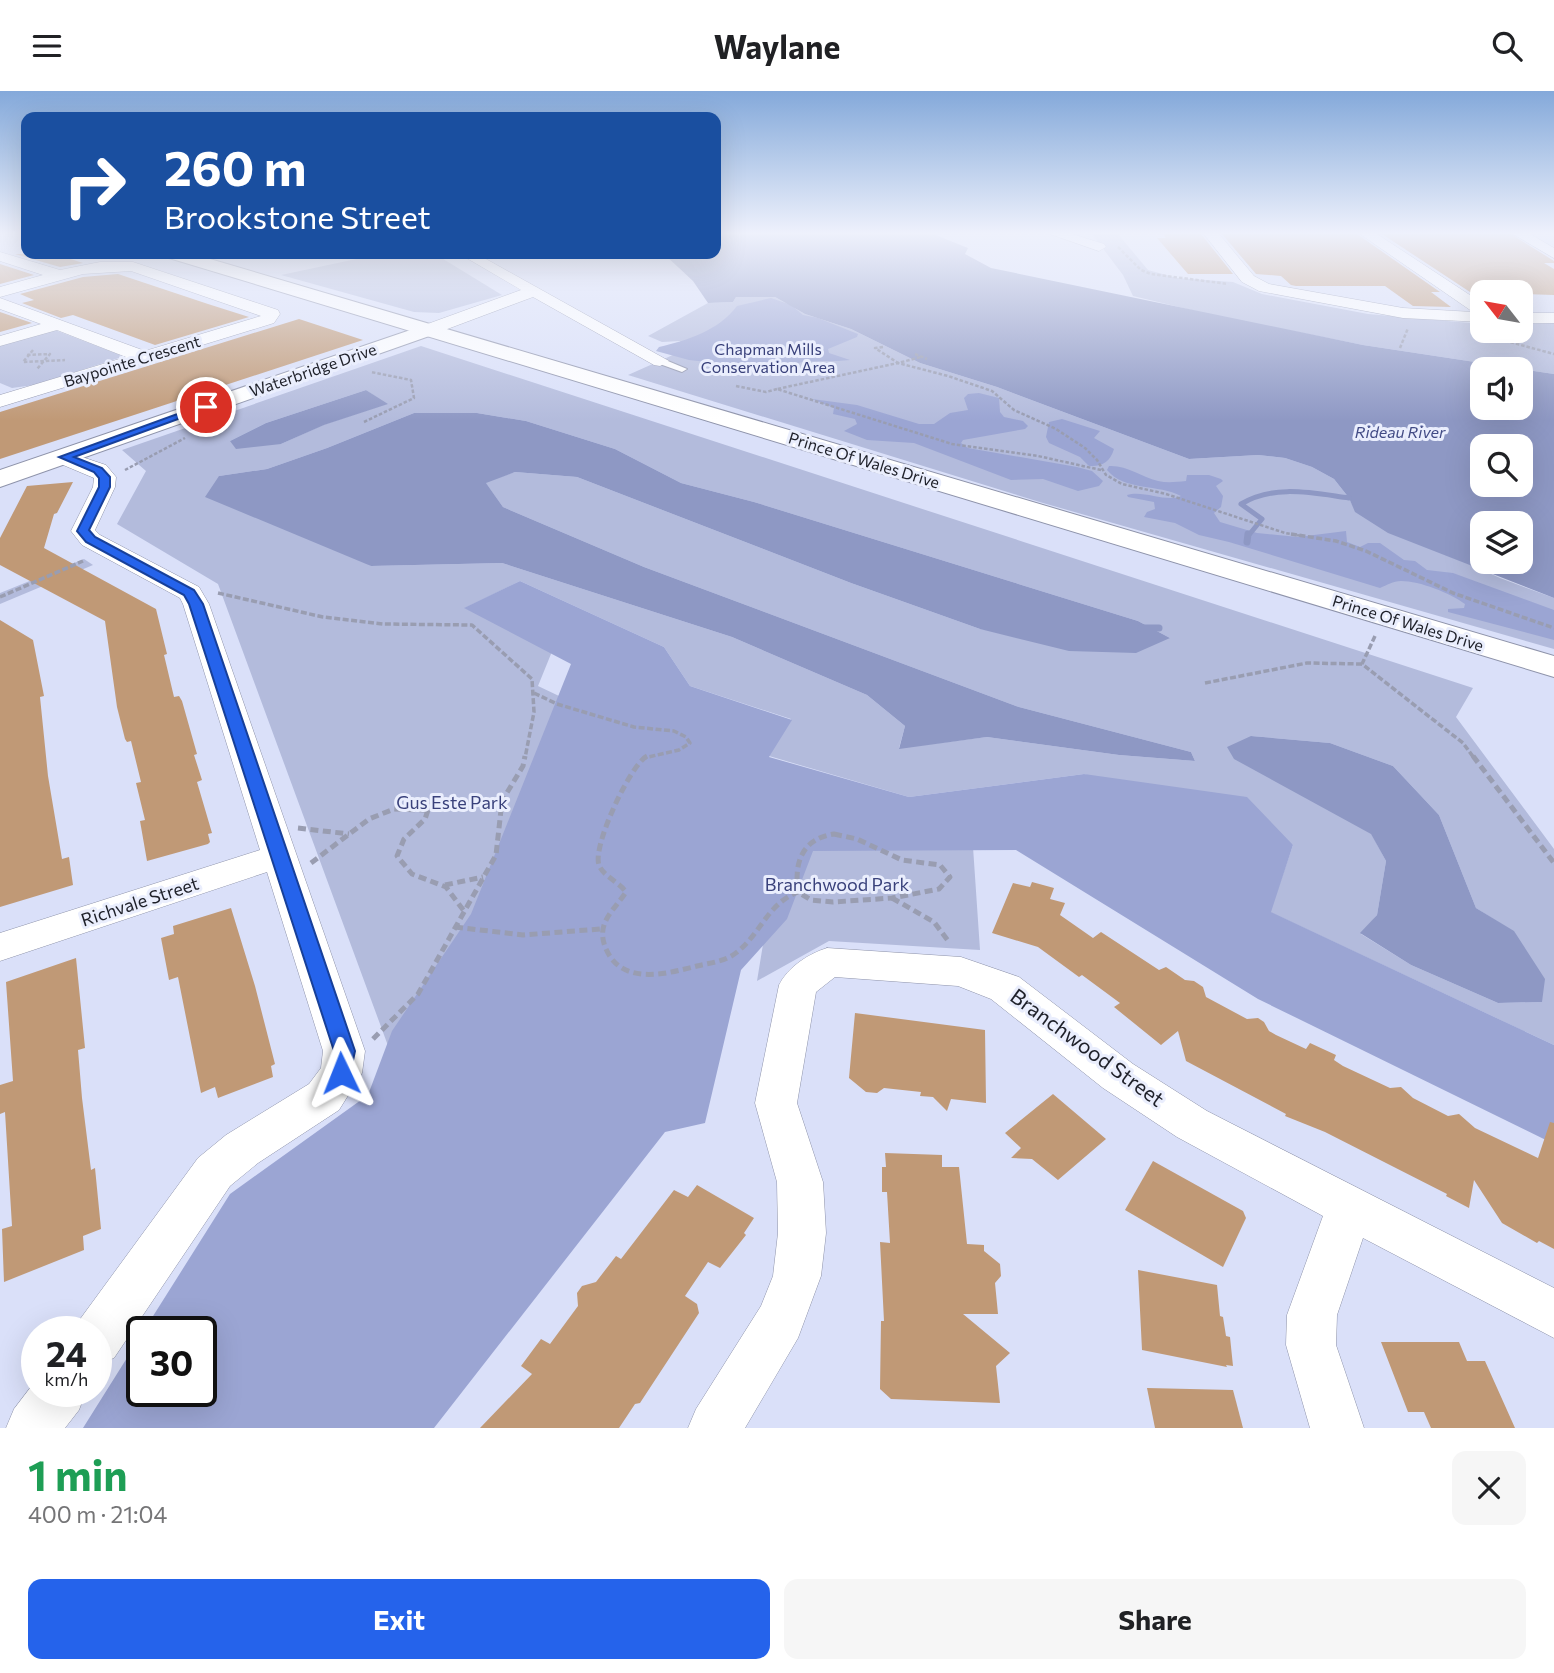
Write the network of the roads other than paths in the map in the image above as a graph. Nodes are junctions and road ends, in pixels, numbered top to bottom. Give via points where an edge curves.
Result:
1 (220, 296) edge
2 (316, 296) edge
3 (520, 296) edge
4 (540, 296) edge
5 (1316, 296) edge
6 (0, 303) edge
7 (1470, 316) edge
8 (1533, 318) edge
9 (1554, 318) edge
10 (57, 325) junction
11 (428, 330) junction
12 (0, 341) edge
13 (144, 357) junction
14 (660, 361) joint
15 (682, 369) dead end
16 (3, 398) edge
17 (64, 457) junction
18 (0, 479) edge
19 (1554, 667) edge
20 (287, 852) junction
21 (0, 947) edge
22 (1350, 1207) junction
23 (1554, 1314) edge
24 (112, 1317) edge
25 (48, 1407) edge
26 (33, 1428) edge
27 (715, 1428) edge
28 (1337, 1428) edge

1 - 13 street, Baypointe Crescent via 272,314
2 - 11 main road, Prince Of Wales Drive
3 - 11 street
4 - 14 street
5 - 7 street via 1391,311
6 - 10 street
8 - 9 street
10 - 12 street
10 - 13 street
11 - 17 main road, Waterbridge Drive
11 - 19 main road, Prince Of Wales Drive
13 - 16 street, Baypointe Crescent
14 - 15 lane
17 - 18 main road, Waterbridge Drive
17 - 20 street via 105,477 83,531 91,540 190,593
20 - 21 street, Richvale Street
20 - 24 street via 344,1051 341,1073 324,1097 214,1172
22 - 23 street, Branchwood Street
22 - 27 street, Branchwood Street via 1192,1124 1118,1076 1005,988 961,972 827,963 797,985 776,1103 800,1182 802,1233 797,1276 780,1321
22 - 28 street via 1312,1315 1311,1345
25 - 26 street

